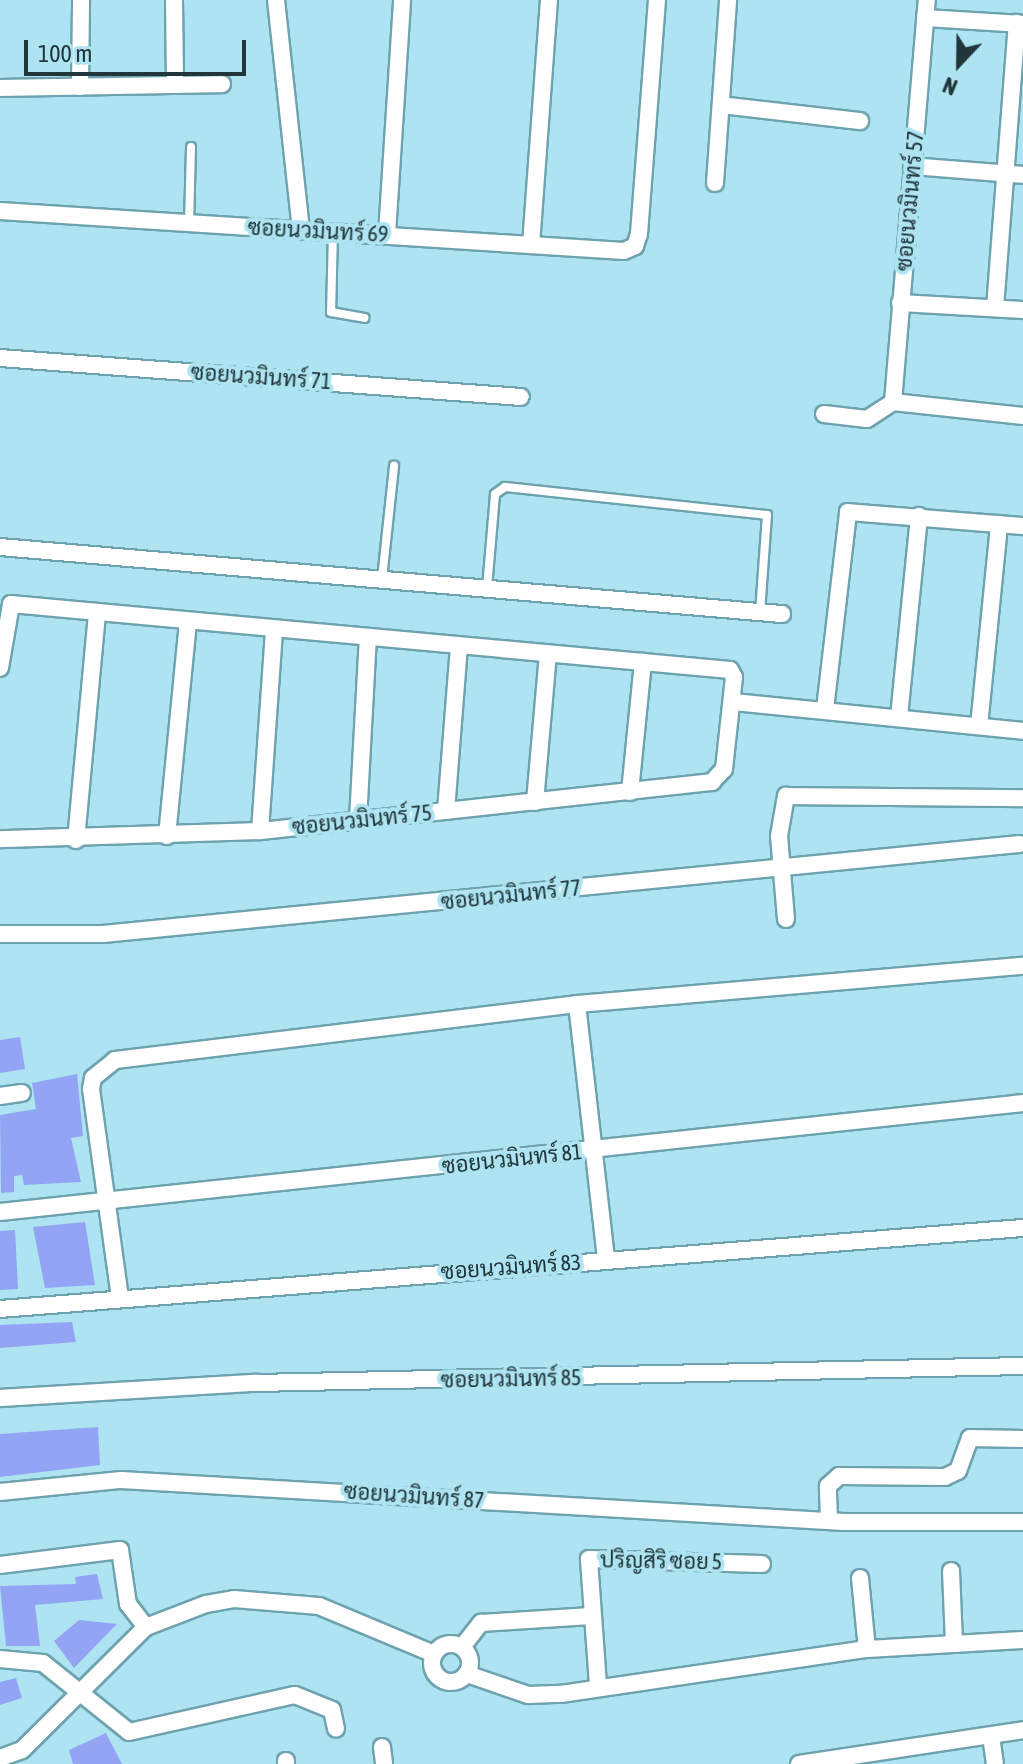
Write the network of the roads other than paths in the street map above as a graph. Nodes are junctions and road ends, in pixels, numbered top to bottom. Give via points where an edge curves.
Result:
1 (81, 0) edge
2 (174, 0) edge
3 (276, 0) edge
4 (402, 0) edge
5 (549, 0) edge
6 (657, 0) edge
7 (728, 0) edge
8 (927, 0) edge
9 (925, 18) junction
10 (1020, 23) edge
11 (222, 84) dead end
12 (175, 85) junction
13 (80, 87) junction
14 (0, 88) edge
15 (721, 105) junction
16 (860, 121) dead end
17 (191, 147) dead end
18 (912, 166) junction
19 (1006, 173) junction
20 (1023, 175) edge
21 (715, 183) dead end
22 (0, 211) edge
23 (189, 224) junction
24 (301, 231) junction
25 (333, 232) junction
26 (387, 234) junction
27 (531, 245) junction
28 (900, 303) junction
29 (995, 308) junction
30 (1023, 310) edge
31 (364, 318) dead end
32 (0, 358) edge
33 (521, 397) dead end
34 (893, 402) junction
35 (824, 414) dead end
36 (1023, 416) edge
37 (394, 466) dead end
38 (919, 516) junction
39 (999, 524) junction
40 (1023, 526) edge
41 (0, 547) edge
42 (382, 579) junction
43 (487, 588) junction
44 (97, 612) junction
45 (760, 612) junction
46 (782, 614) dead end
47 (188, 621) junction
48 (274, 629) junction
49 (368, 637) junction
50 (459, 646) junction
51 (548, 654) junction
52 (643, 662) junction
53 (0, 668) edge
54 (734, 702) junction
55 (825, 709) junction
56 (899, 717) junction
57 (979, 726) junction
58 (1023, 731) edge
59 (630, 792) junction
60 (1023, 798) edge
61 (535, 802) junction
62 (446, 811) junction
63 (358, 820) junction
64 (260, 831) junction
65 (167, 836) junction
66 (0, 839) edge
67 (76, 840) junction
68 (1020, 844) dead end
69 (780, 869) junction
70 (786, 919) dead end
71 (0, 934) edge
72 (1023, 967) edge
73 (577, 1004) junction
74 (22, 1093) dead end
75 (0, 1096) edge
76 (1023, 1103) edge
77 (589, 1151) junction
78 (107, 1202) junction
79 (0, 1212) edge
80 (1023, 1228) edge
81 (606, 1260) junction
82 (120, 1298) junction
83 (0, 1309) edge
84 (1023, 1366) edge
85 (0, 1398) edge
86 (1023, 1439) edge
87 (0, 1492) edge
88 (829, 1520) junction
89 (1023, 1522) edge
90 (762, 1564) dead end
91 (0, 1565) edge
92 (951, 1571) dead end
93 (860, 1578) dead end
94 (591, 1616) junction
95 (146, 1627) junction
96 (1023, 1640) edge
97 (954, 1644) junction
98 (462, 1647) junction
99 (867, 1649) junction
100 (434, 1654) junction
101 (0, 1659) edge
102 (467, 1674) junction
103 (598, 1685) junction
104 (77, 1694) junction
105 (336, 1729) dead end
106 (1023, 1730) edge
107 (991, 1736) junction
108 (382, 1747) dead end
109 (0, 1758) edge
110 (384, 1764) edge
111 (799, 1764) edge
112 (995, 1764) edge

1 - 13 street
2 - 12 street
3 - 24 street
4 - 26 street
5 - 27 street
6 - 27 street, ซอยนวมินทร์ 69 via 635,246 611,252
7 - 15 street
8 - 9 street, ซอยนวมินทร์ 57
9 - 10 street
9 - 18 street, ซอยนวมินทร์ 57
10 - 19 street
11 - 12 street
12 - 13 street
13 - 14 street
15 - 16 street
15 - 21 street
17 - 23 lane
18 - 19 street
18 - 28 street, ซอยนวมินทร์ 57
19 - 20 street
19 - 29 street
22 - 23 street, ซอยนวมินทร์ 69
23 - 24 street, ซอยนวมินทร์ 69
24 - 25 street, ซอยนวมินทร์ 69
25 - 26 street, ซอยนวมินทร์ 69
25 - 31 lane via 331,312
26 - 27 street, ซอยนวมินทร์ 69
28 - 29 street
28 - 34 street, ซอยนวมินทร์ 57
29 - 30 street
32 - 33 street, ซอยนวมินทร์ 71
34 - 35 street via 867,419
34 - 36 street
37 - 42 lane
38 - 39 street
38 - 55 street via 854,509 844,519
38 - 56 street
39 - 40 street
39 - 57 street
41 - 42 street
42 - 43 street
43 - 45 street
43 - 45 lane via 495,494 505,487 767,515
44 - 47 street
44 - 53 street via 11,604
44 - 67 street
45 - 46 street
47 - 48 street
47 - 65 street
48 - 49 street
48 - 64 street
49 - 50 street
49 - 63 street
50 - 51 street
50 - 62 street
51 - 52 street
51 - 61 street
52 - 54 street via 730,670
52 - 59 street
54 - 55 street
54 - 59 street, ซอยนวมินทร์ 75 via 720,776 712,782
55 - 56 street
56 - 57 street
57 - 58 street
59 - 61 street, ซอยนวมินทร์ 75
60 - 69 street via 786,796 780,816
61 - 62 street, ซอยนวมินทร์ 75
62 - 63 street, ซอยนวมินทร์ 75
63 - 64 street, ซอยนวมินทร์ 75
64 - 65 street, ซอยนวมินทร์ 75
65 - 67 street, ซอยนวมินทร์ 75
66 - 67 street, ซอยนวมินทร์ 75
68 - 69 street, ซอยนวมินทร์ 77
69 - 70 street
69 - 71 street, ซอยนวมินทร์ 77 via 103,934
72 - 73 street
73 - 77 street
73 - 78 street via 115,1060 93,1078 91,1089
74 - 75 street
76 - 77 street, ซอยนวมินทร์ 81
77 - 78 street, ซอยนวมินทร์ 81
77 - 81 street
78 - 79 street, ซอยนวมินทร์ 81
78 - 82 street
80 - 81 street, ซอยนวมินทร์ 83
81 - 82 street, ซอยนวมินทร์ 83
82 - 83 street, ซอยนวมินทร์ 83
84 - 85 street, ซอยนวมินทร์ 85 via 256,1383
86 - 88 street via 970,1438 958,1471 945,1477 839,1476 828,1486
87 - 88 street, ซอยนวมินทร์ 87 via 121,1480
88 - 89 street, ซอยนวมินทร์ 87
90 - 94 street, ปริญสิริ ซอย 5 via 589,1559
91 - 95 street via 120,1550 128,1604
92 - 97 street
93 - 99 street
94 - 98 street via 481,1623
94 - 103 street, ปริญสิริ ซอย 5
95 - 100 street via 206,1604 275,1600 362,1621
95 - 104 street
96 - 97 street
97 - 99 street
98 - 100 street via 449,1643
98 - 102 street via 471,1662
99 - 103 street
100 - 102 street via 435,1673 444,1681
101 - 104 street via 43,1663
102 - 103 street via 528,1695
104 - 105 street via 129,1732 295,1695 332,1710
104 - 109 street via 22,1750
106 - 107 street
107 - 111 street
107 - 112 street
108 - 110 street

